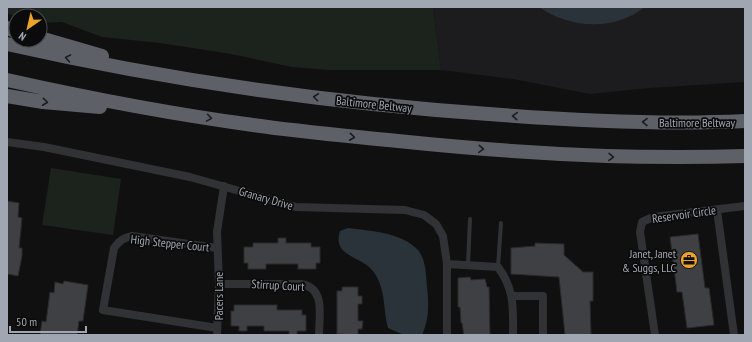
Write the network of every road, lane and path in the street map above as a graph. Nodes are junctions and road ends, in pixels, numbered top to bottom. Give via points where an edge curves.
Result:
1 (48, 40) edge
2 (7, 44) edge
3 (175, 77) junction
4 (7, 80) edge
5 (7, 96) edge
6 (170, 112) junction
7 (745, 117) edge
8 (745, 121) edge
9 (712, 123) junction
10 (7, 142) edge
11 (745, 156) edge
12 (706, 158) junction
13 (745, 162) edge
14 (224, 186) junction
15 (745, 206) edge
16 (717, 210) junction
17 (470, 219) dead end
18 (501, 223) dead end
19 (217, 248) junction
20 (447, 264) junction
21 (468, 265) junction
22 (498, 267) junction
23 (219, 284) junction
24 (513, 296) junction
25 (217, 332) edge
26 (319, 335) edge
27 (447, 335) edge
28 (513, 335) edge
29 (543, 335) edge
30 (655, 335) edge
31 (734, 335) edge

1 - 3 highway
3 -> 2 highway, Baltimore Beltway via 62,57
9 -> 3 highway, Baltimore Beltway via 615,121 448,111 342,101
4 - 6 highway
5 -> 6 highway via 43,102
6 -> 12 highway via 253,125 442,146 607,157
7 - 9 highway
8 - 9 highway, Baltimore Beltway
10 - 14 street, Granary Drive via 132,164
11 - 12 highway
12 - 13 highway
14 - 19 street, Pacers Lane
14 - 20 street, Granary Drive via 296,207 416,212 430,219 439,228 443,236
15 - 16 street, Reservoir Circle
16 - 30 street, Reservoir Circle via 653,217 642,222 640,232
16 - 31 street
17 - 21 lane
18 - 22 lane
19 - 23 street, Pacers Lane
19 - 25 street, High Stepper Court via 132,236 125,238 114,248 104,310
20 - 21 street
20 - 27 street, Granary Drive
21 - 22 street
22 - 24 street via 506,278
23 - 25 street, Pacers Lane
23 - 26 street, Stirrup Court via 301,284 310,287 319,297
24 - 28 street
24 - 29 street via 543,296

